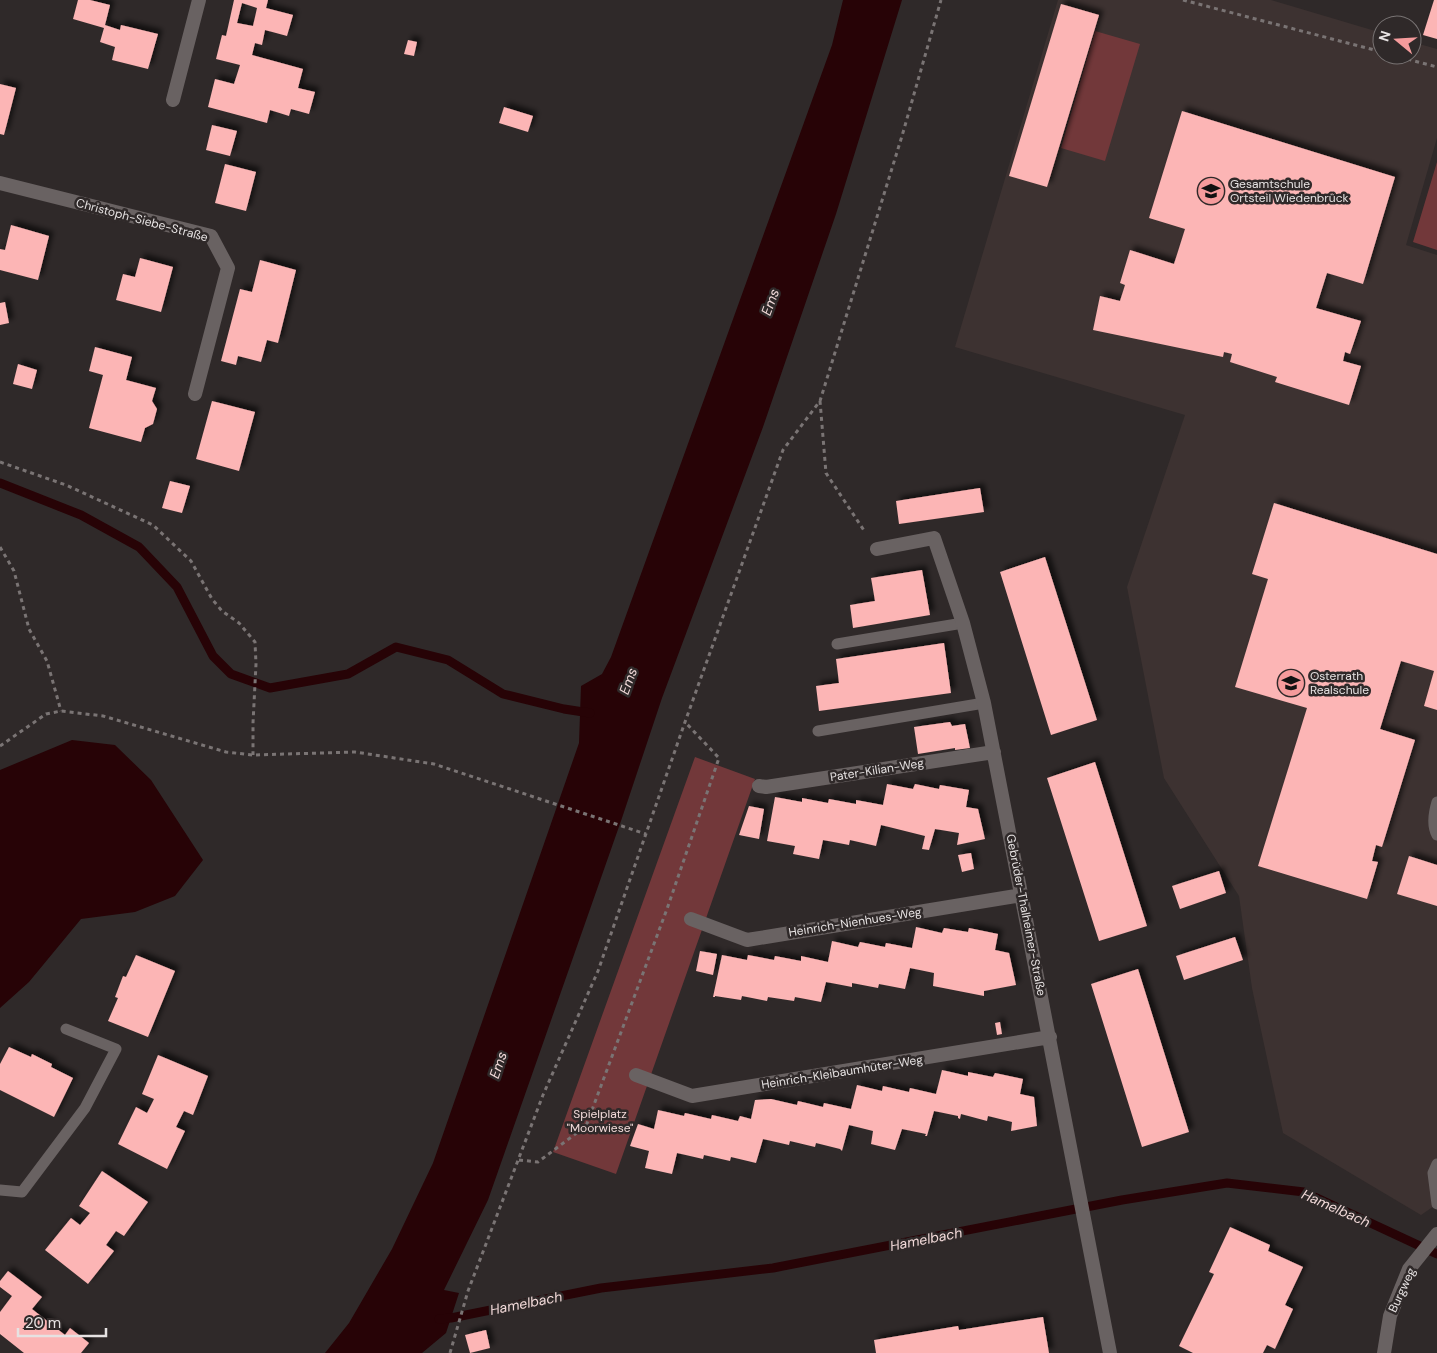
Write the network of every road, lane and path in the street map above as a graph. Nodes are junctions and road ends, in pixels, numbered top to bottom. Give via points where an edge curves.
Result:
1 (199, 0) edge
2 (941, 0) edge
3 (1183, 0) edge
4 (1372, 49) edge
5 (1422, 63) edge
6 (1437, 67) edge
7 (173, 100) dead end
8 (0, 183) edge
9 (195, 394) dead end
10 (820, 401) junction
11 (0, 462) edge
12 (0, 547) edge
13 (876, 549) joint
14 (963, 623) junction
15 (837, 644) dead end
16 (984, 703) junction
17 (62, 712) junction
18 (685, 722) junction
19 (818, 731) dead end
20 (0, 746) edge
21 (994, 752) junction
22 (253, 755) junction
23 (759, 786) dead end
24 (1437, 802) edge
25 (646, 834) junction
26 (1437, 835) edge
27 (1022, 895) junction
28 (691, 919) dead end
29 (66, 1029) dead end
30 (1050, 1037) junction
31 (636, 1075) dead end
32 (519, 1160) junction
33 (1437, 1164) edge
34 (0, 1190) edge
35 (1437, 1204) edge
36 (1437, 1234) edge
37 (450, 1353) edge
38 (1110, 1353) edge
39 (1384, 1353) edge

1 - 7 street
2 - 10 path
3 - 4 path
5 - 6 path
8 - 9 street, Christoph-Siebe-Straße via 211,236 228,268
10 - 13 path via 826,473
10 - 18 path via 783,450
11 - 22 path via 66,485 153,525 191,561 212,599 255,642
12 - 17 path via 14,571 29,629 47,661
13 - 14 street, Gebrüder-Thalheimer-Straße via 934,538
14 - 15 lane
14 - 16 street, Gebrüder-Thalheimer-Straße
16 - 19 lane
16 - 21 street, Gebrüder-Thalheimer-Straße
17 - 20 path via 46,714
17 - 22 path via 103,716 226,752
18 - 25 path
18 - 32 path via 719,758 590,1117 586,1126 538,1162
21 - 23 street, Pater-Kilian-Weg
21 - 27 street, Gebrüder-Thalheimer-Straße
22 - 25 path via 355,752 434,764
24 - 26 lane
25 - 32 path via 598,971 543,1095
27 - 28 street, Heinrich-Nienhues-Weg via 747,940
27 - 30 street, Gebrüder-Thalheimer-Straße
29 - 34 lane via 116,1049 85,1108 22,1192
30 - 31 street, Heinrich-Kleibaumhüter-Weg via 692,1096
30 - 38 street, Gebrüder-Thalheimer-Straße
32 - 37 path via 468,1291
33 - 35 lane via 1433,1174
36 - 39 street, Burgweg via 1410,1269 1390,1316

